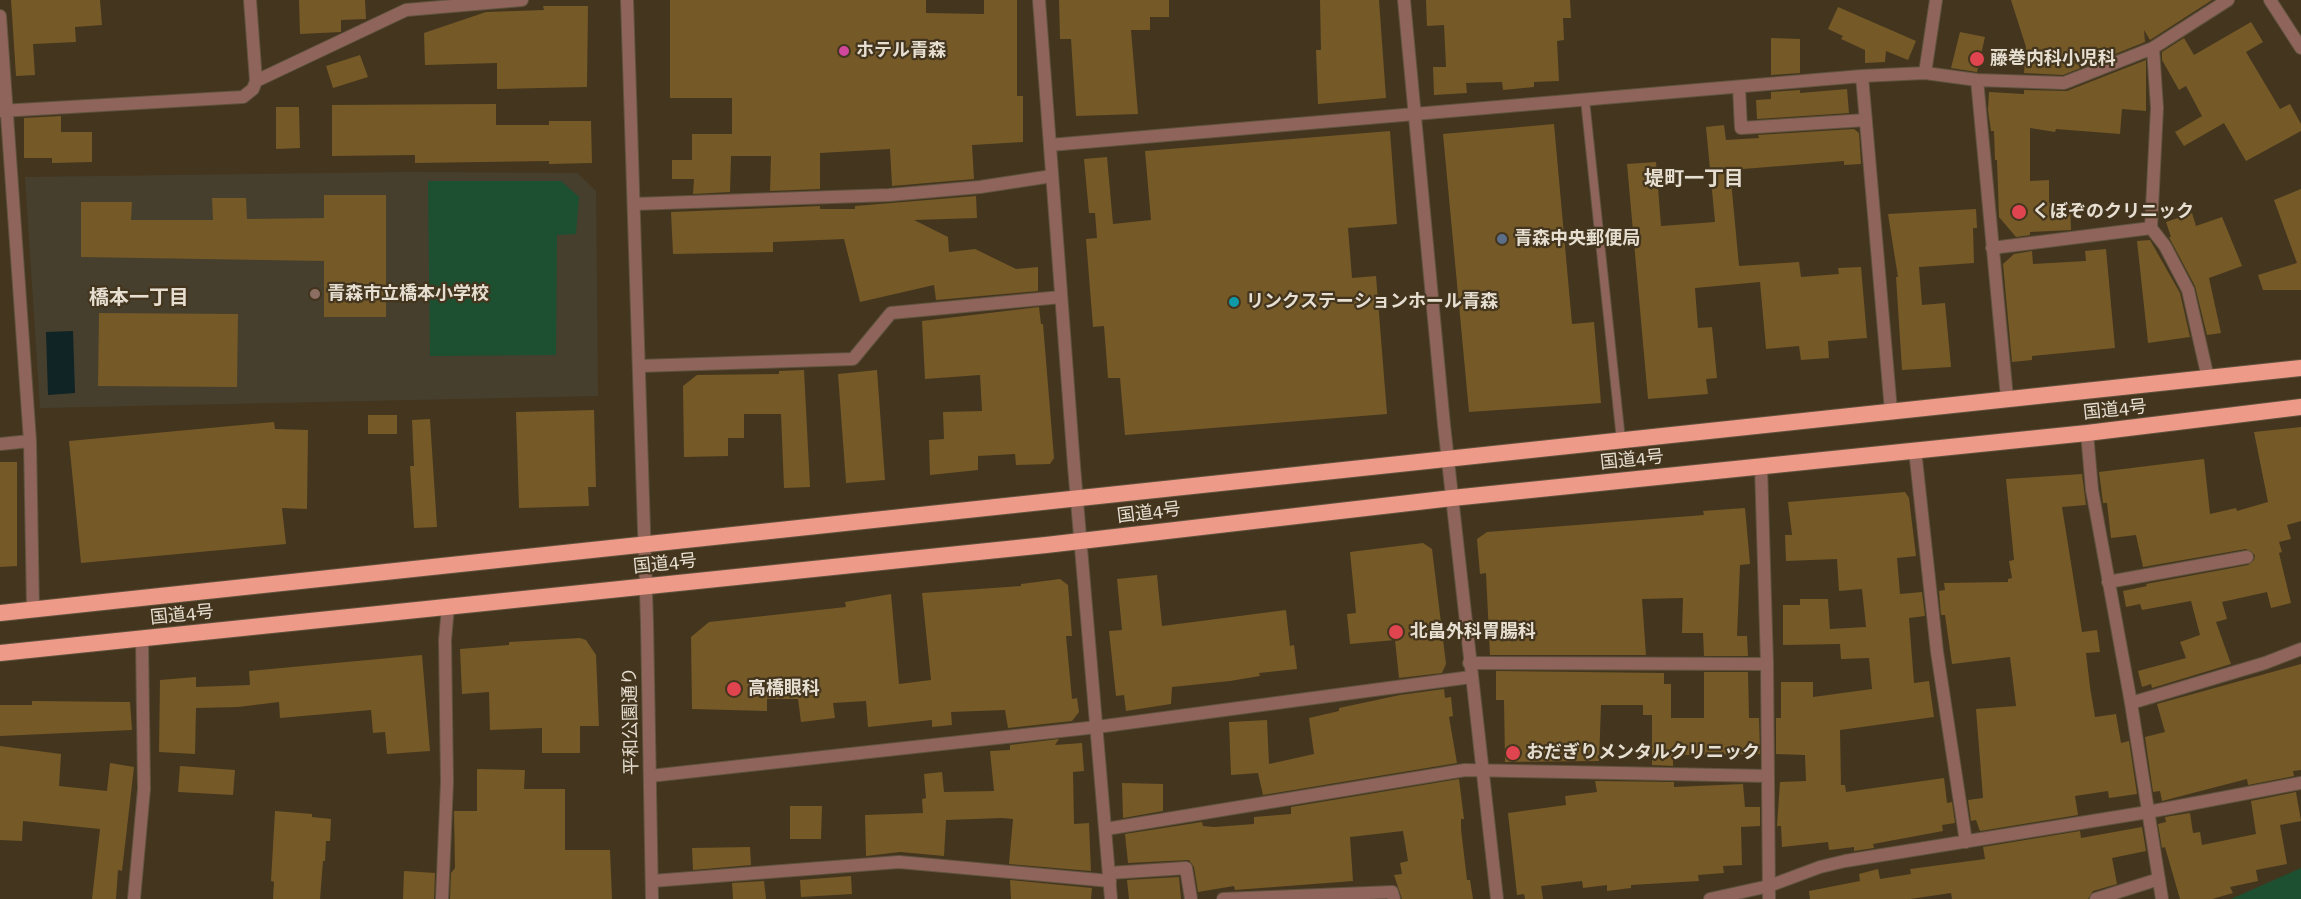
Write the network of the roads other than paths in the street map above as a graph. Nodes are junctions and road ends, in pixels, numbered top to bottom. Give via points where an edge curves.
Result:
1 (250, 0) edge
2 (522, 0) edge
3 (627, 0) edge
4 (1039, 0) edge
5 (1404, 0) edge
6 (1936, 0) edge
7 (2228, 0) edge
8 (2270, 0) edge
9 (0, 16) edge
10 (2153, 48) junction
11 (2301, 48) edge
12 (1925, 73) junction
13 (1862, 76) junction
14 (1977, 80) junction
15 (256, 81) junction
16 (1739, 87) junction
17 (1585, 99) junction
18 (4, 111) edge
19 (1414, 113) junction
20 (1866, 120) junction
21 (1050, 146) junction
22 (1052, 176) junction
23 (634, 204) junction
24 (2151, 228) junction
25 (1992, 248) junction
26 (1061, 297) junction
27 (639, 366) junction
28 (2301, 368) edge
29 (2208, 378) junction
30 (2007, 398) junction
31 (2301, 407) edge
32 (1891, 411) junction
33 (2087, 433) junction
34 (1621, 440) junction
35 (30, 441) junction
36 (0, 444) edge
37 (1915, 450) junction
38 (1448, 458) junction
39 (1761, 466) junction
40 (1077, 498) junction
41 (1452, 498) junction
42 (1081, 541) junction
43 (645, 543) junction
44 (2247, 557) dead end
45 (2108, 582) junction
46 (646, 586) junction
47 (448, 607) junction
48 (33, 609) junction
49 (0, 612) edge
50 (142, 638) junction
51 (2301, 649) edge
52 (0, 653) edge
53 (1469, 663) junction
54 (1767, 664) junction
55 (1471, 677) junction
56 (2131, 703) junction
57 (1097, 727) junction
58 (1482, 771) junction
59 (650, 776) junction
60 (1768, 776) junction
61 (2301, 783) edge
62 (2148, 812) junction
63 (1106, 829) junction
64 (1966, 843) junction
65 (1110, 877) junction
66 (2159, 879) junction
67 (652, 881) junction
68 (1769, 886) junction
69 (134, 899) edge
70 (442, 899) edge
71 (652, 899) edge
72 (1111, 899) edge
73 (1191, 899) edge
74 (1223, 899) edge
75 (1394, 899) edge
76 (1497, 899) edge
77 (1710, 899) edge
78 (1769, 899) edge
79 (2096, 899) edge
80 (2163, 899) edge

1 - 15 street
2 - 15 street via 406,10
3 - 23 street, 平和公園通り
4 - 21 street
5 - 19 street
6 - 12 street
7 - 10 street
8 - 11 street
9 - 18 street
10 - 14 street via 2064,82
10 - 24 street via 2157,108
12 - 13 street
12 - 14 street
13 - 16 street
13 - 20 street
14 - 25 street
15 - 18 street via 243,97
16 - 17 street
16 - 20 street via 1741,129
17 - 19 street
17 - 34 lane
18 - 35 street
19 - 21 street
19 - 38 street
20 - 32 street
21 - 22 street
22 - 23 street via 889,195
22 - 26 street
23 - 27 street, 平和公園通り
24 - 25 street
24 - 29 street via 2188,290
25 - 30 street
26 - 27 street via 891,313 853,359
26 - 40 street
27 - 43 street, 平和公園通り
28 - 29 highway, 国道4号
29 - 30 highway, 国道4号
30 - 32 highway, 国道4号
31 - 33 highway, 国道4号
32 - 34 highway, 国道4号
33 - 37 highway, 国道4号
33 - 45 street via 2092,490
34 - 38 highway, 国道4号
35 - 36 street
35 - 48 street
37 - 39 highway, 国道4号
37 - 64 street via 1937,652
38 - 40 highway, 国道4号
38 - 41 street
39 - 41 highway, 国道4号
39 - 54 street
40 - 42 street
40 - 43 highway, 国道4号
41 - 42 highway, 国道4号
41 - 53 street
42 - 46 highway, 国道4号
42 - 57 street
43 - 46 street, 平和公園通り
43 - 48 highway, 国道4号
44 - 45 street
45 - 56 street
46 - 47 highway, 国道4号
46 - 59 street, 平和公園通り
47 - 50 highway, 国道4号
47 - 70 street
48 - 49 highway, 国道4号
50 - 52 highway, 国道4号
50 - 69 street via 144,789
51 - 56 street
53 - 54 street
53 - 55 street
54 - 60 street
55 - 57 street
55 - 58 street
56 - 62 street
57 - 59 street
57 - 63 street
58 - 60 street
58 - 63 street via 1465,770
58 - 76 street
59 - 67 street, 平和公園通り
60 - 68 street
61 - 62 street
62 - 64 street
62 - 66 street
63 - 65 street
64 - 68 street via 1828,865
65 - 67 street via 899,862
65 - 72 street
65 - 73 street via 1186,868
66 - 79 street
66 - 80 street
67 - 71 street, 平和公園通り
68 - 77 street
68 - 78 street
74 - 75 street via 1392,892

